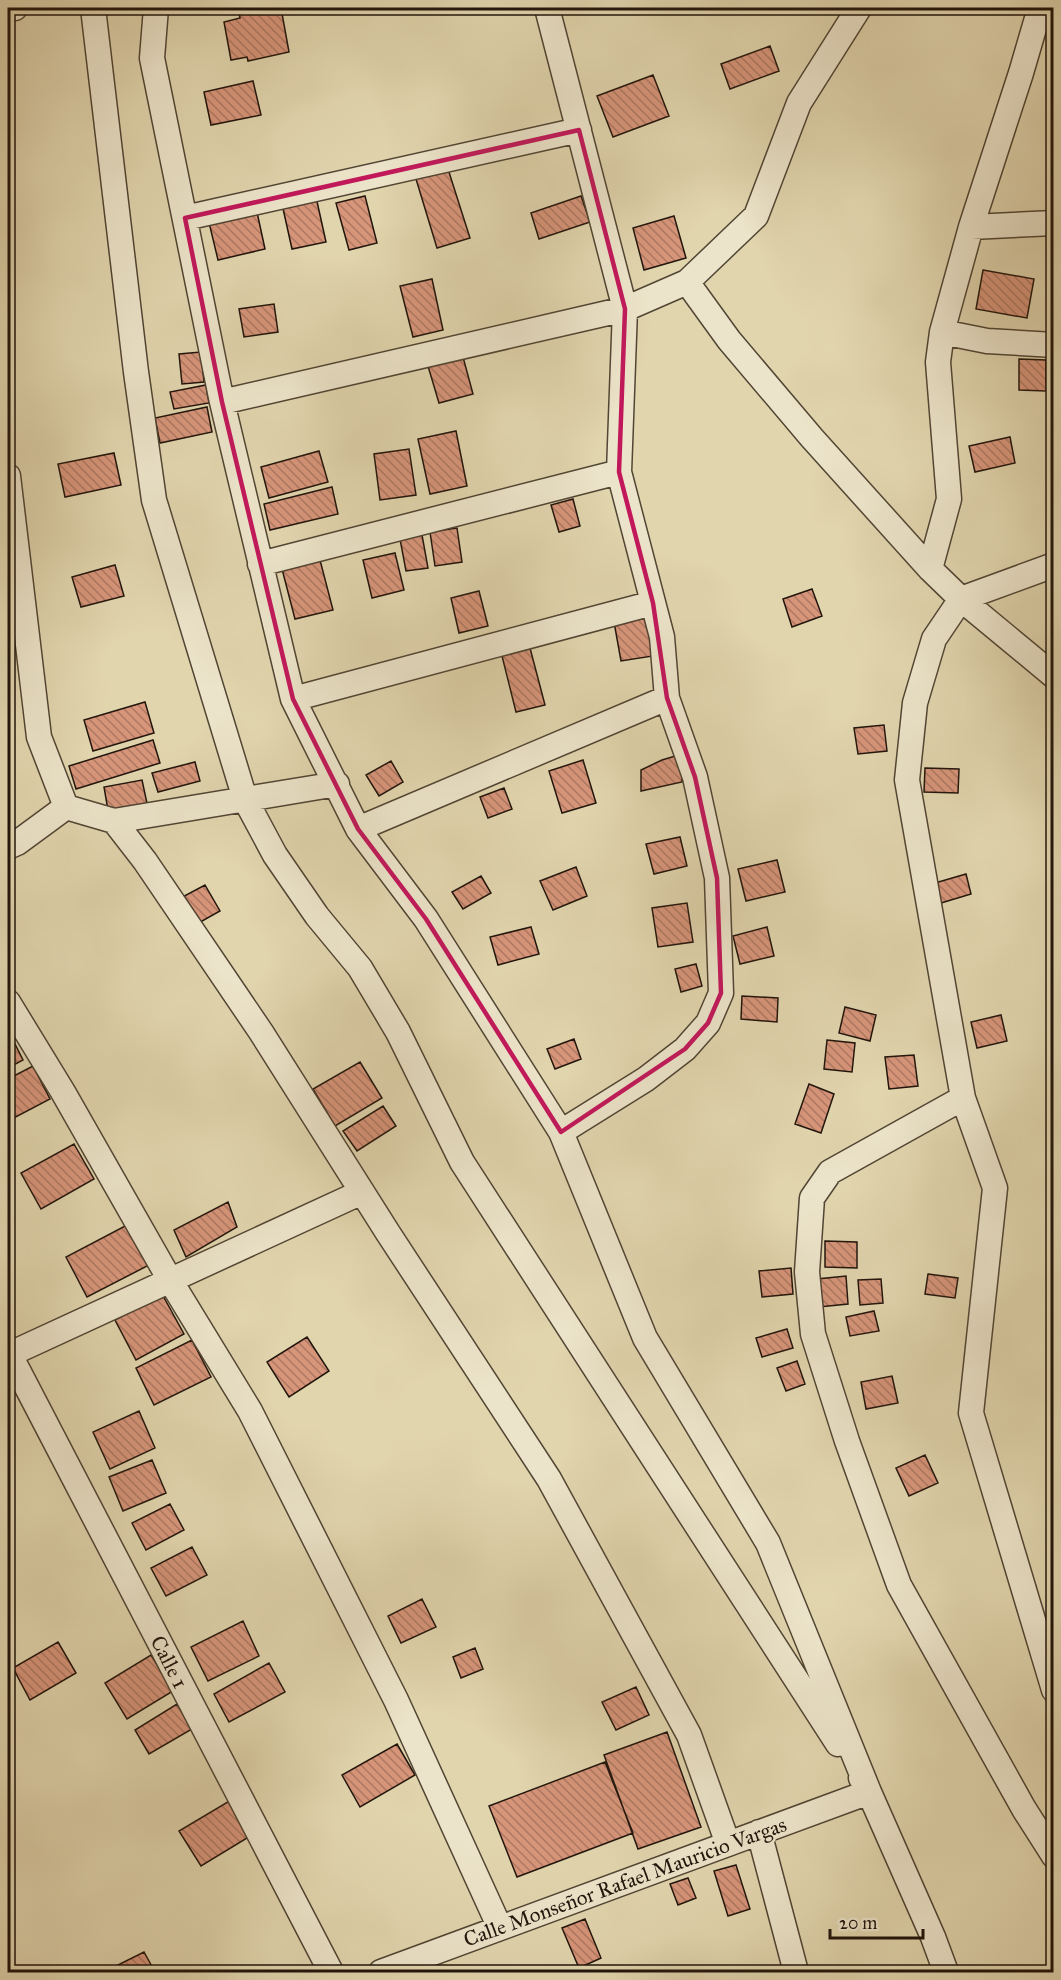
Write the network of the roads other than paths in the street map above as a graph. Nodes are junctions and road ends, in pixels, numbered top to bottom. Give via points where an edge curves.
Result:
1 (15, 8) edge
2 (93, 8) edge
3 (156, 8) edge
4 (547, 8) edge
5 (859, 8) edge
6 (1040, 8) edge
7 (8, 9) edge
8 (579, 130) junction
9 (185, 218) junction
10 (1053, 223) edge
11 (971, 228) junction
12 (687, 282) junction
13 (625, 309) junction
14 (942, 332) junction
15 (1053, 345) edge
16 (222, 402) junction
17 (619, 472) junction
18 (8, 476) edge
19 (260, 564) junction
20 (1053, 565) edge
21 (930, 569) junction
22 (15, 598) edge
23 (961, 599) junction
24 (653, 603) junction
25 (1053, 676) edge
26 (667, 698) junction
27 (293, 699) junction
28 (337, 784) junction
29 (245, 799) junction
30 (66, 807) junction
31 (114, 821) junction
32 (357, 829) junction
33 (8, 847) edge
34 (8, 1002) edge
35 (963, 1098) junction
36 (561, 1132) junction
37 (362, 1192) junction
38 (170, 1280) junction
39 (8, 1353) edge
40 (1053, 1690) edge
41 (869, 1792) junction
42 (759, 1832) junction
43 (728, 1844) junction
44 (1053, 1856) edge
45 (500, 1928) junction
46 (331, 1972) edge
47 (381, 1972) edge
48 (796, 1972) edge
49 (946, 1972) edge

1 - 7 street
2 - 29 street via 154,500
3 - 9 street via 153,58
4 - 8 street
5 - 12 street via 799,103 756,216
6 - 11 street
8 - 9 street
8 - 13 street
9 - 16 street
10 - 11 street
11 - 14 street
12 - 13 street
12 - 21 street via 729,340
13 - 16 street
13 - 17 street
14 - 15 street via 987,341
14 - 21 street via 938,362 949,499
16 - 19 street
17 - 19 street
17 - 24 street
18 - 22 street
19 - 27 street
20 - 23 street
21 - 23 street
22 - 30 street via 39,737
23 - 25 street
23 - 35 street via 934,639 915,703 907,780
24 - 26 street via 662,637
24 - 27 street
26 - 32 street
26 - 36 street via 695,777 717,878 721,993 708,1023 685,1049 646,1079
27 - 28 street
28 - 29 street
28 - 32 street
29 - 31 street
29 - 41 street via 275,855 317,916 360,968 398,1032 462,1162
30 - 31 street
30 - 33 street
31 - 37 street via 261,1032
32 - 36 street via 426,919
34 - 38 street
35 - 40 street via 995,1188 971,1413
35 - 44 street via 830,1172 812,1198 807,1272 813,1334 899,1585
36 - 41 street via 645,1338 768,1543
37 - 38 street
37 - 43 street via 549,1479 689,1735
38 - 39 street
38 - 45 street via 250,1411 396,1700
39 - 46 street, Calle 1
41 - 42 street, Calle Monseñor Rafael Mauricio Vargas
41 - 49 street
42 - 43 street, Calle Monseñor Rafael Mauricio Vargas
42 - 48 street
43 - 45 street, Calle Monseñor Rafael Mauricio Vargas
45 - 47 street, Calle Monseñor Rafael Mauricio Vargas

